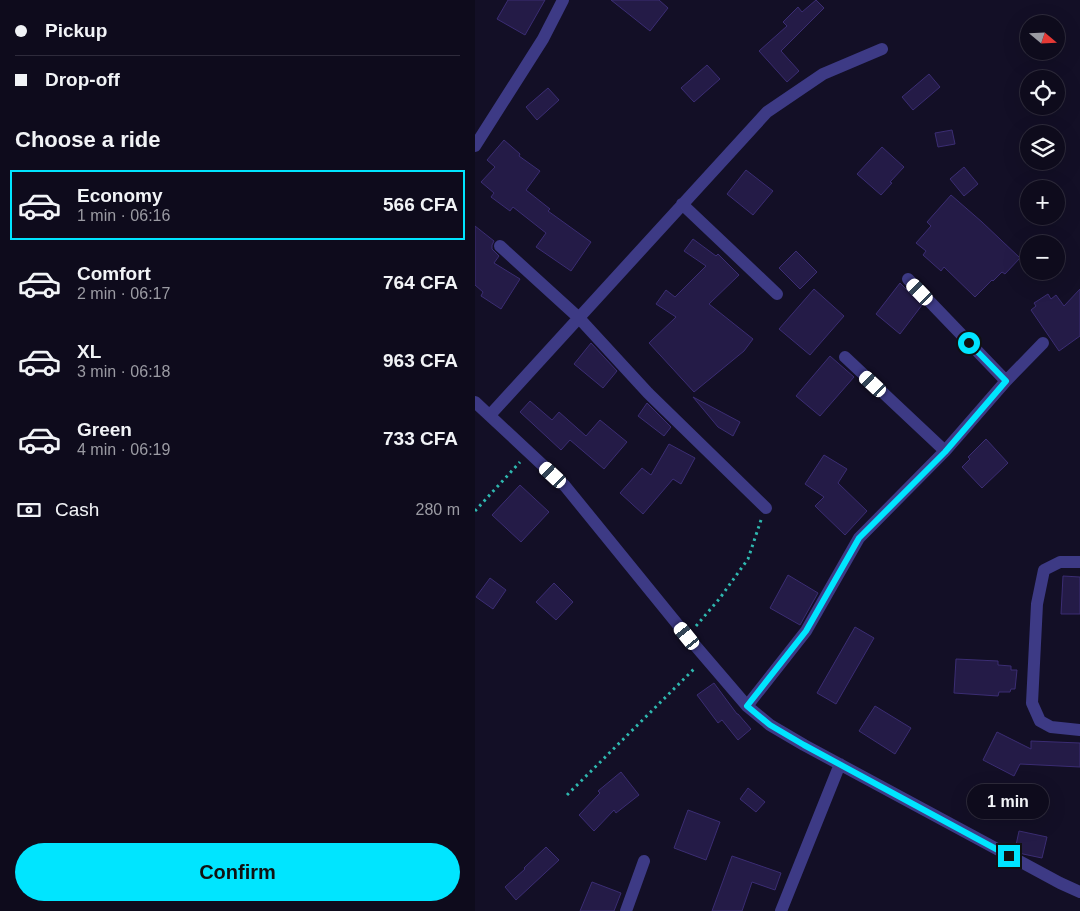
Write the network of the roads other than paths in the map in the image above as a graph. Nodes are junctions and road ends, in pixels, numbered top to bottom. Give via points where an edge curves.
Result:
1 (563, 0) edge
2 (882, 49) dead end
3 (475, 146) edge
4 (682, 204) junction
5 (500, 246) dead end
6 (908, 280) dead end
7 (777, 294) dead end
8 (579, 318) junction
9 (1043, 343) dead end
10 (845, 357) dead end
11 (1006, 381) junction
12 (475, 402) edge
13 (490, 415) junction
14 (945, 452) junction
15 (766, 508) road end
16 (1080, 562) edge
17 (747, 706) junction
18 (1080, 730) edge
19 (840, 764) junction
20 (644, 861) dead end
21 (1080, 892) edge
22 (626, 911) edge
23 (781, 911) edge

1 - 3 street via 543,39
2 - 4 street via 823,74 767,112
4 - 7 street
4 - 8 street
5 - 8 street
6 - 11 street
8 - 13 street
8 - 15 street via 648,393
9 - 11 street
10 - 14 street
11 - 14 street
12 - 13 street
13 - 17 street via 565,486
14 - 17 street via 859,538 806,631
16 - 18 street via 1060,562 1044,570 1037,604 1032,703 1040,721 1051,728
17 - 19 street via 770,725
19 - 21 street
19 - 23 street
20 - 22 street

